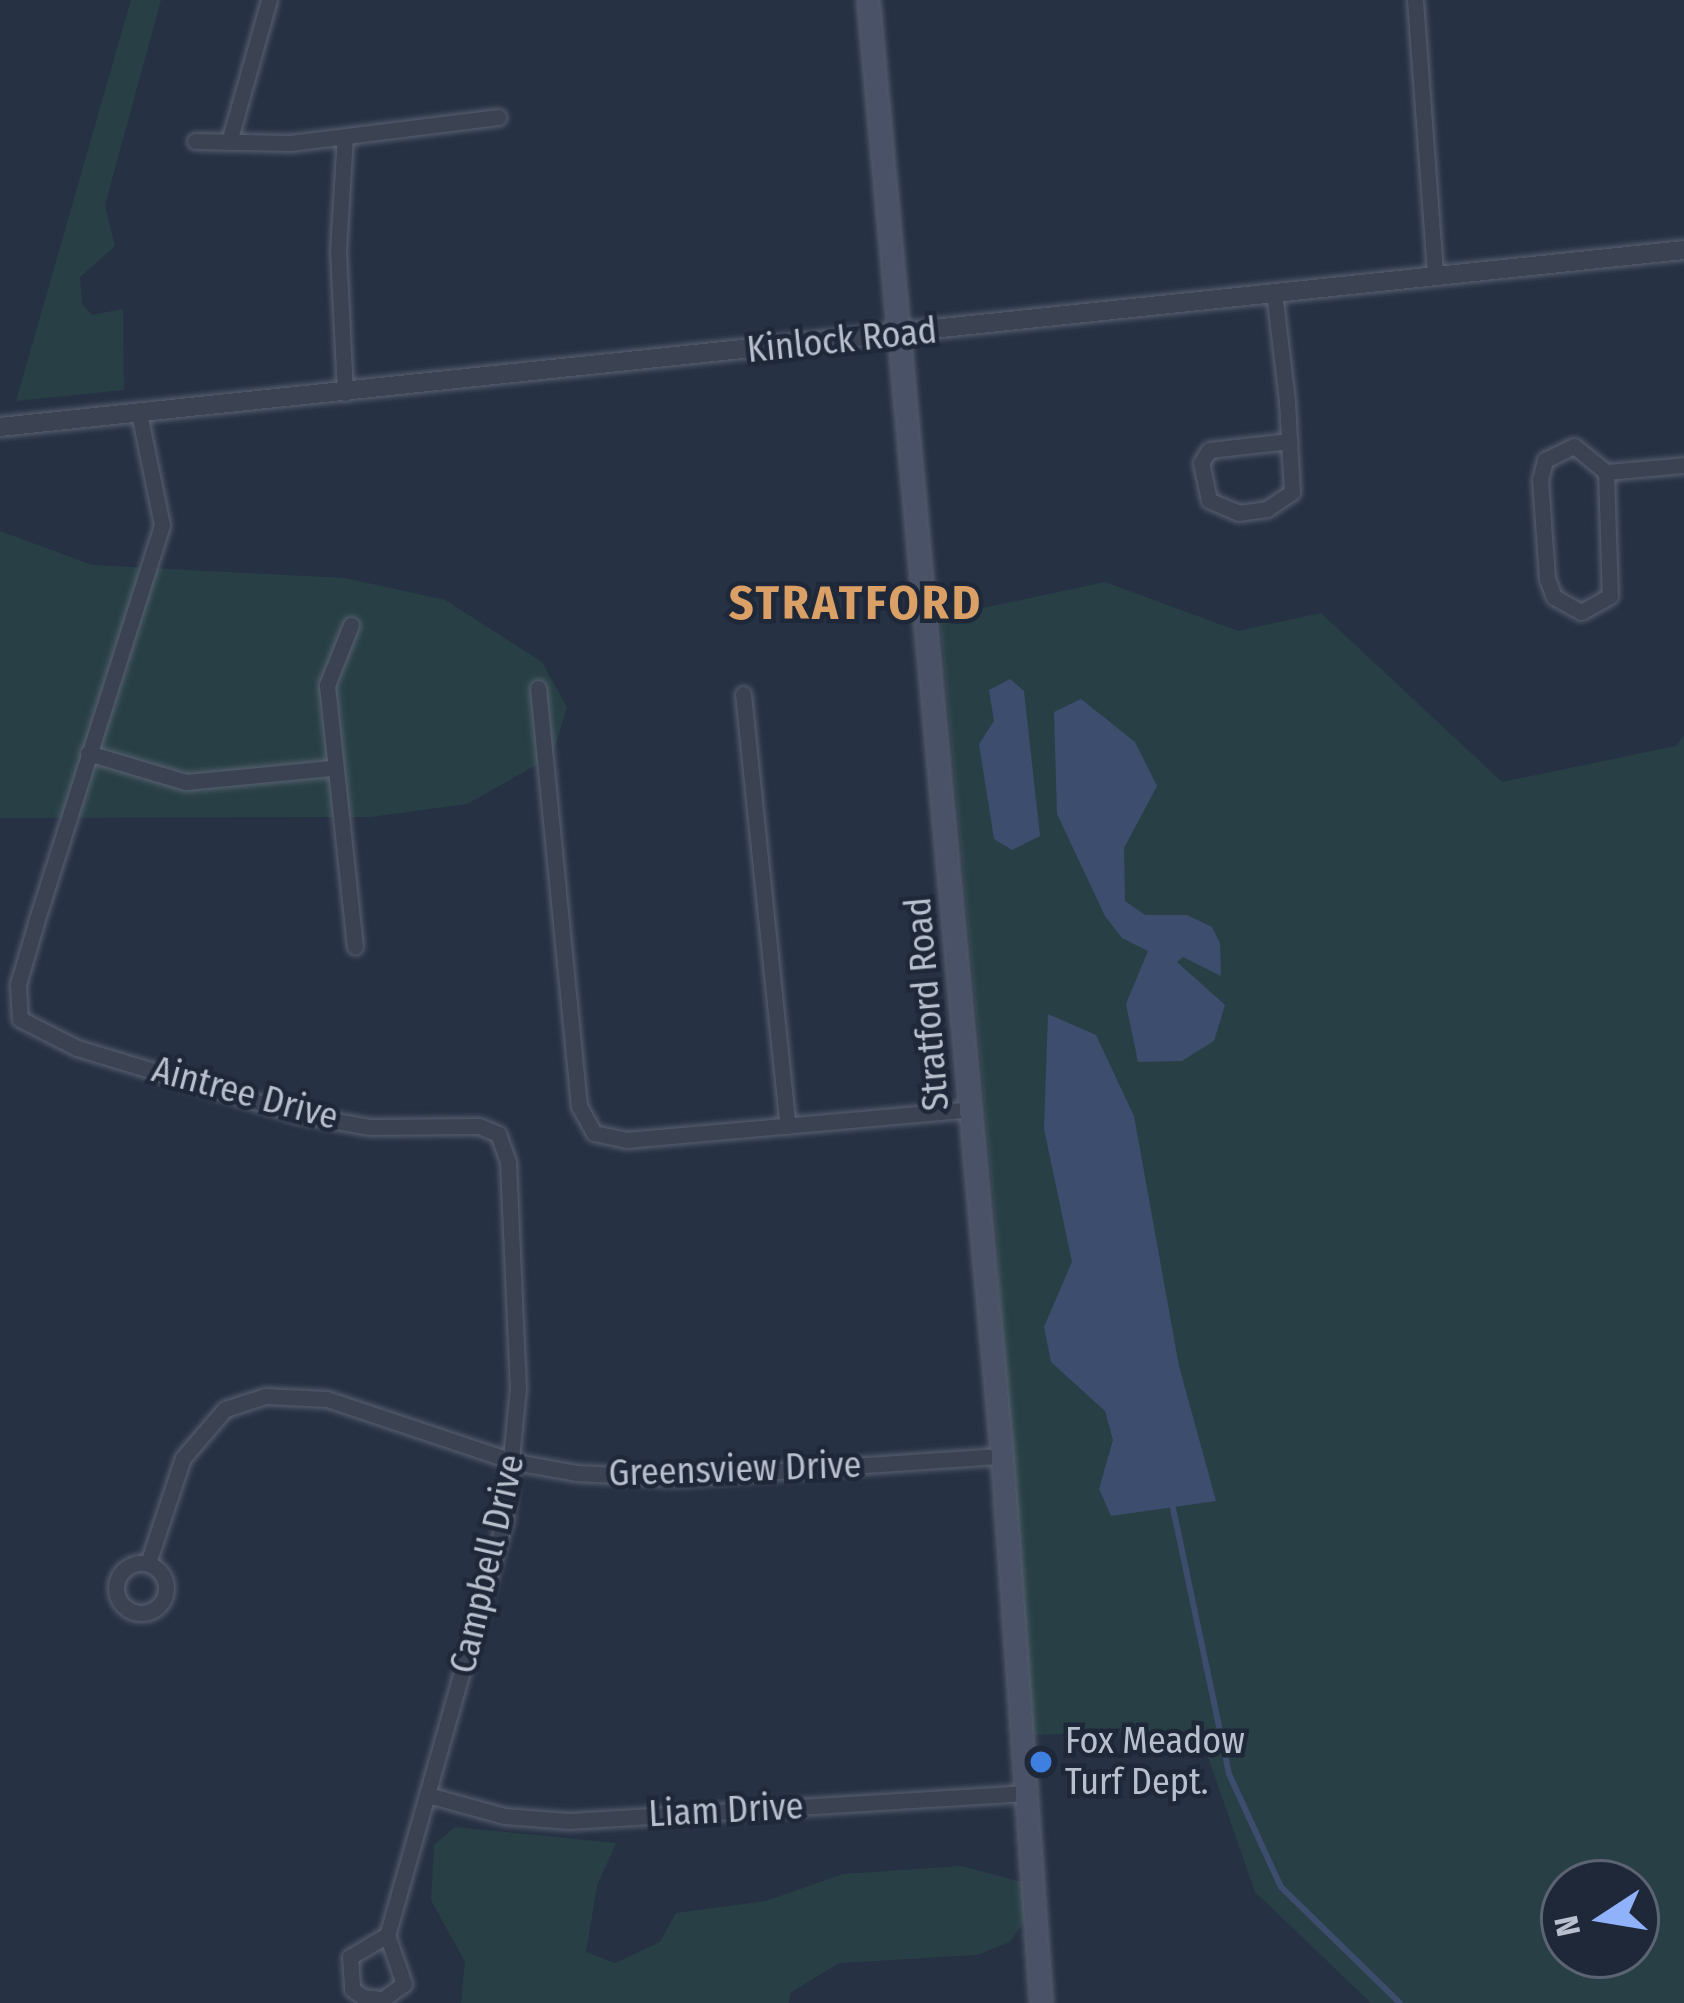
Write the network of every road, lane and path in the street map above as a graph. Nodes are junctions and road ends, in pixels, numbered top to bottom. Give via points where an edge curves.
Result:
1 (269, 0) edge
2 (868, 0) edge
3 (1415, 0) edge
4 (498, 117) dead end
5 (346, 137) junction
6 (195, 141) dead end
7 (229, 142) junction
8 (1684, 250) edge
9 (1435, 273) junction
10 (1274, 292) junction
11 (898, 336) junction
12 (345, 392) junction
13 (139, 413) junction
14 (0, 427) edge
15 (1289, 441) junction
16 (1684, 465) edge
17 (1606, 472) junction
18 (351, 625) dead end
19 (538, 688) dead end
20 (743, 694) dead end
21 (88, 753) junction
22 (331, 768) junction
23 (355, 947) dead end
24 (971, 1109) junction
25 (479, 1126) joint
26 (788, 1126) junction
27 (1002, 1456) junction
28 (514, 1462) junction
29 (148, 1564) dead end
30 (1026, 1793) junction
31 (428, 1796) junction
32 (387, 1936) junction
33 (1041, 2003) edge

1 - 7 street
2 - 11 main road, Stratford Road
3 - 9 street
4 - 5 street
5 - 7 street
5 - 12 street via 338,250
6 - 7 street
8 - 9 street, Kinlock Road
9 - 10 street, Kinlock Road
10 - 11 street, Kinlock Road
10 - 15 street
11 - 12 street, Kinlock Road
11 - 24 main road, Stratford Road
12 - 13 street, Kinlock Road
13 - 14 street, Kinlock Road
13 - 21 street via 162,525
15 - 15 street via 1292,492 1285,502 1239,513 1209,500 1201,463 1208,450
16 - 17 street
17 - 17 street via 1574,446 1545,460 1547,578 1568,610 1596,609 1610,596
18 - 22 street via 327,685
19 - 26 street via 584,1121 594,1133 626,1140
20 - 26 street
21 - 22 street via 186,782
21 - 25 street, Aintree Drive via 18,985 20,1019 77,1048 297,1114 369,1127
22 - 23 street
24 - 26 street
24 - 27 main road, Stratford Road
25 - 28 street, Campbell Drive via 498,1134 508,1162
27 - 28 street, Greensview Drive via 676,1478
27 - 30 main road, Stratford Road
28 - 29 street, Greensview Drive via 327,1399 265,1396 224,1409 183,1458
28 - 31 street, Campbell Drive via 485,1602
30 - 31 street, Liam Drive via 569,1821 504,1816
30 - 33 main road, Stratford Road
31 - 32 street, Campbell Drive
32 - 32 street, Campbell Drive via 404,1984 383,2000 363,1997 352,1989 350,1957

